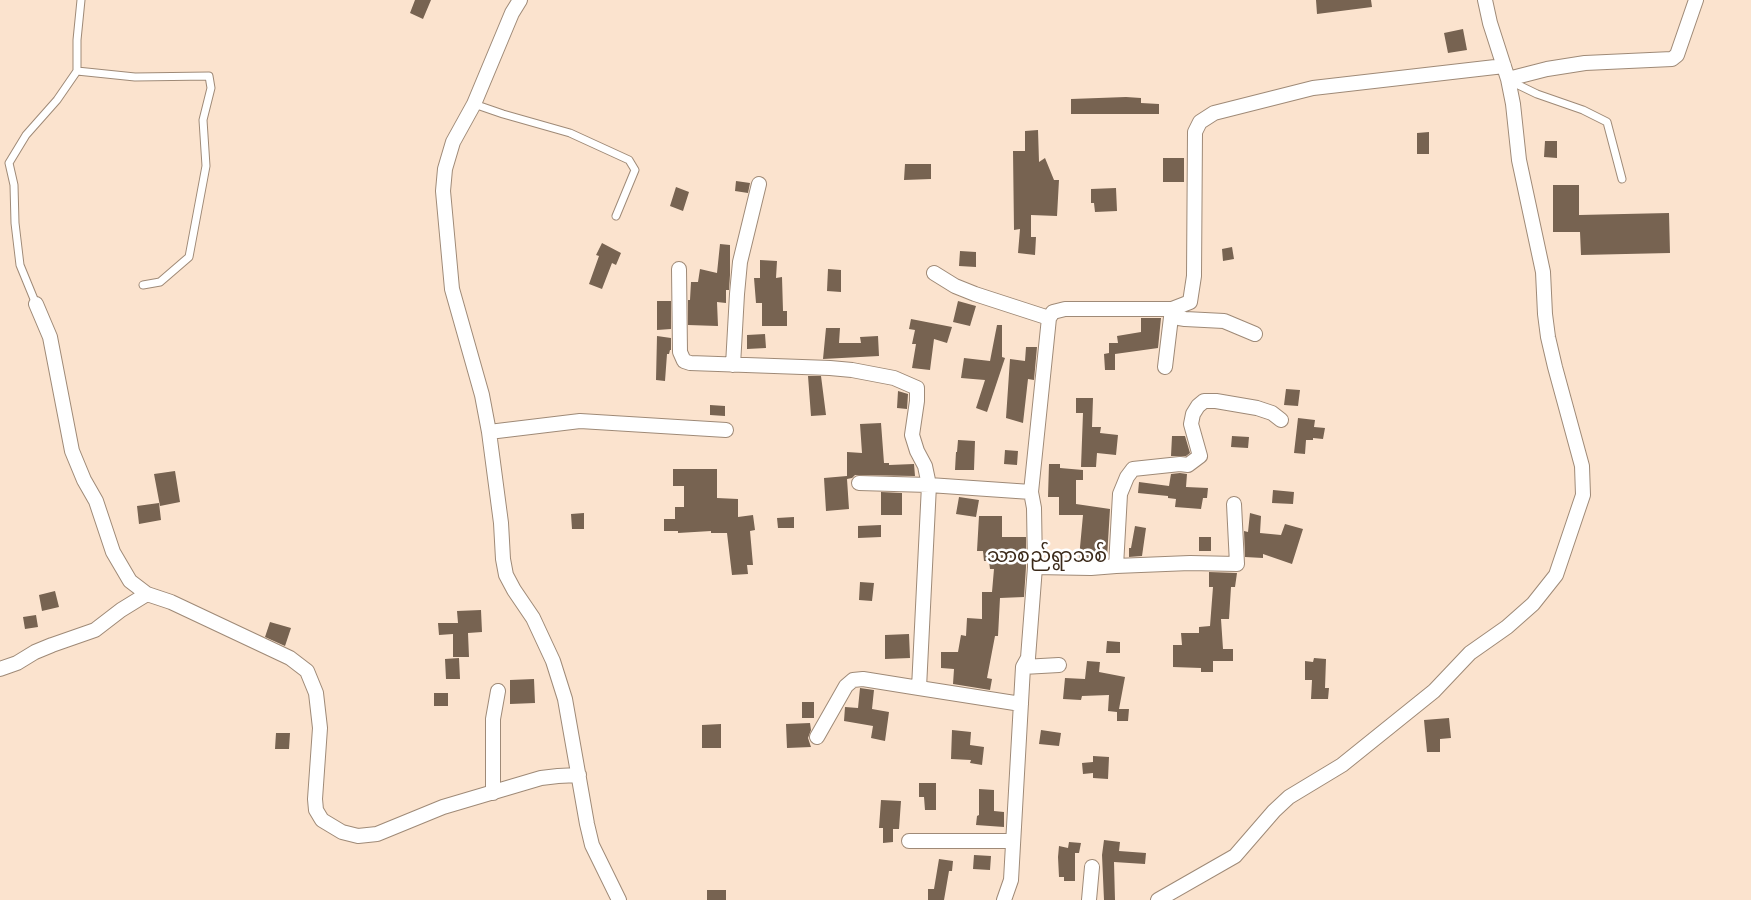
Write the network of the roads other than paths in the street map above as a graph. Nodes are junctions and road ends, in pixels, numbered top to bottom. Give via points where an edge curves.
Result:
1 (82, 0) edge
2 (520, 0) edge
3 (1485, 0) edge
4 (1696, 0) edge
5 (1504, 66) junction
6 (77, 70) junction
7 (1508, 79) junction
8 (474, 104) junction
9 (1622, 179) dead end
10 (759, 184) dead end
11 (616, 216) dead end
12 (680, 269) dead end
13 (934, 273) dead end
14 (143, 284) dead end
15 (36, 304) joint
16 (1171, 311) junction
17 (1049, 318) junction
18 (1255, 334) dead end
19 (733, 365) junction
20 (1165, 367) dead end
21 (1281, 420) dead end
22 (726, 430) dead end
23 (489, 432) junction
24 (859, 484) dead end
25 (929, 485) junction
26 (1031, 492) junction
27 (1234, 504) dead end
28 (1116, 566) junction
29 (1035, 567) junction
30 (147, 594) junction
31 (1059, 665) dead end
32 (1023, 667) junction
33 (0, 669) edge
34 (919, 688) junction
35 (498, 691) dead end
36 (1021, 704) junction
37 (816, 736) dead end
38 (579, 775) junction
39 (493, 793) junction
40 (909, 841) dead end
41 (1013, 841) junction
42 (1092, 867) dead end
43 (619, 900) edge
44 (1004, 900) edge
45 (1089, 900) edge
46 (1158, 900) edge

1 - 6 lane
2 - 8 street
3 - 5 street
4 - 7 street via 1677,55 1672,60 1585,63
5 - 7 street
5 - 16 street via 1314,88 1214,113 1200,122 1195,132 1194,276 1190,302
6 - 14 lane via 135,77 208,76 212,88 203,120 206,166 189,257 160,282
6 - 15 lane via 57,100 26,135 9,163 14,185 20,265
7 - 9 lane via 1607,122
7 - 46 street via 1519,160 1543,272 1548,337 1582,466 1583,495 1556,575 1534,604 1470,653 1434,691 1342,765 1289,797 1235,856
8 - 11 lane via 570,133 629,160 635,170
8 - 23 street via 453,142 445,169 444,191 452,289
10 - 19 street via 740,262
12 - 19 street via 680,352 684,360
13 - 17 street via 975,294
15 - 30 street via 50,338 75,459 96,501 113,552 130,581
16 - 17 street via 1064,309 1053,312
16 - 18 street via 1179,318 1224,321
16 - 20 street
17 - 26 street
19 - 25 street via 852,370 894,378 917,388 912,435
21 - 28 street via 1257,408 1216,401 1204,401 1198,406 1191,424 1200,456 1188,465 1134,469 1127,477 1120,494
22 - 23 street via 580,421
23 - 38 street via 506,575 533,618 553,661 565,699
24 - 25 street
25 - 26 street
25 - 34 street
26 - 29 street
27 - 28 street via 1237,564
28 - 29 street
29 - 32 street via 1028,658
30 - 33 street via 95,630
30 - 39 street via 282,654 307,671 316,693 320,728 316,810 322,820 342,832 358,836 376,834 444,807
31 - 32 street
32 - 36 street
34 - 36 street
34 - 37 street via 853,680 846,686
35 - 39 street via 493,720
36 - 41 street
38 - 39 street via 541,778
38 - 43 street via 592,845
40 - 41 street
41 - 44 street via 1011,880
42 - 45 street

